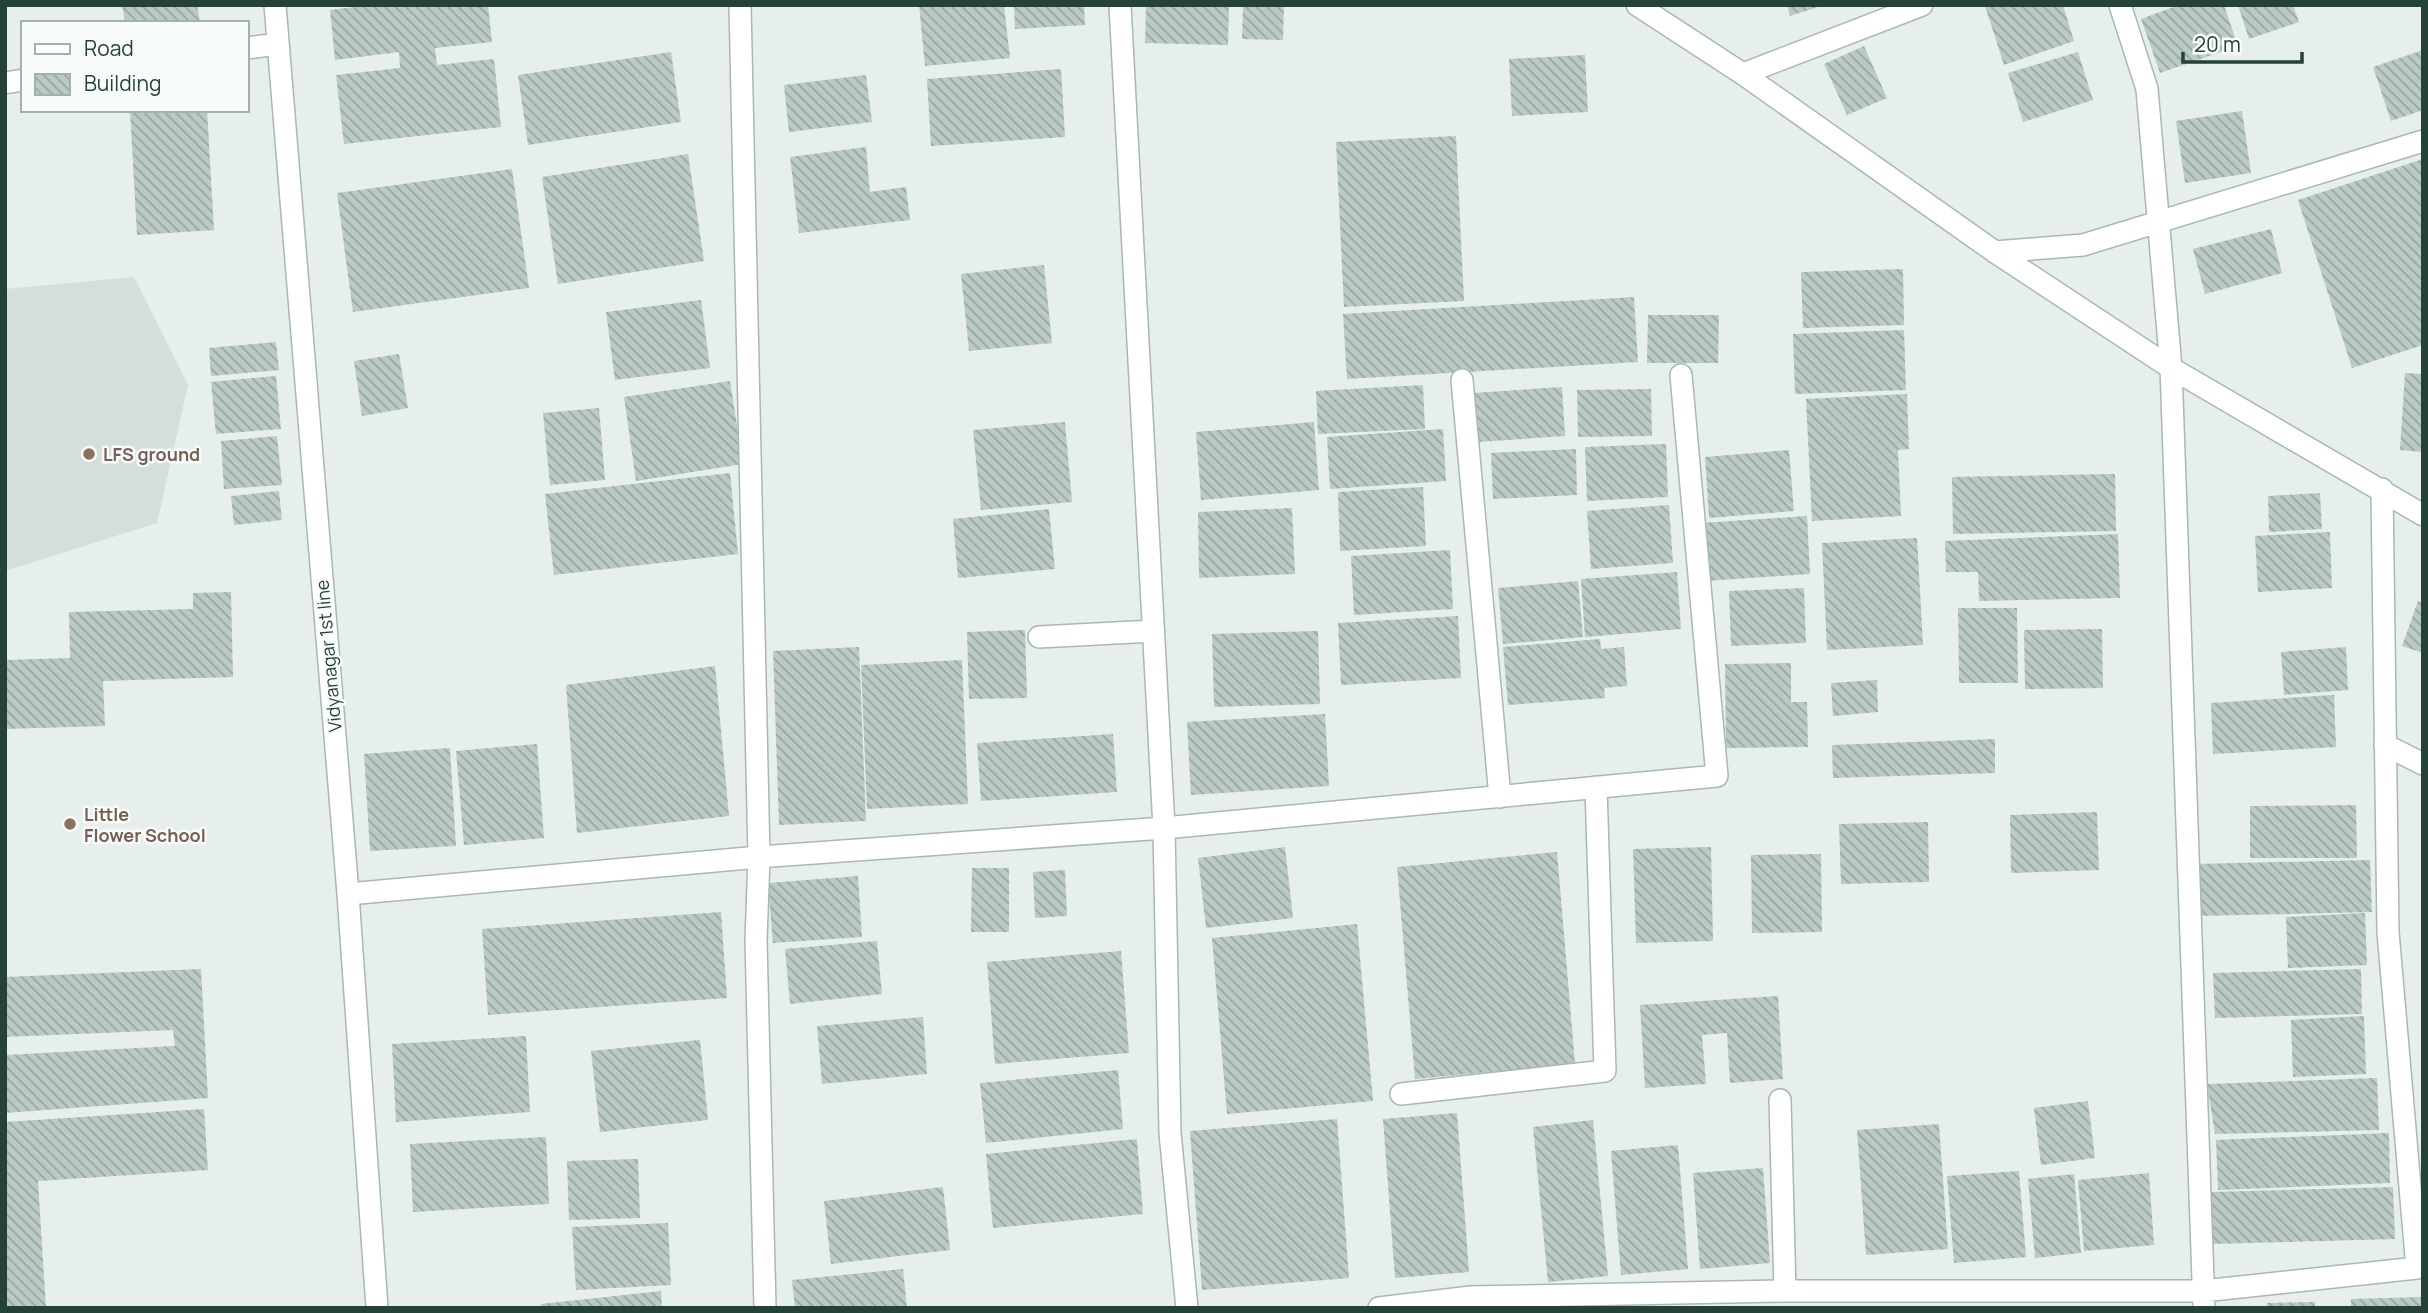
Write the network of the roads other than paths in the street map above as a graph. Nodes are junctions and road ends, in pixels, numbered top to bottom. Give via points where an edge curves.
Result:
1 (275, 5) edge
2 (740, 5) edge
3 (1120, 5) edge
4 (1637, 5) edge
5 (1922, 5) edge
6 (2120, 5) edge
7 (278, 44) junction
8 (248, 48) edge
9 (1743, 74) junction
10 (2423, 141) edge
11 (2160, 222) junction
12 (1995, 252) junction
13 (2171, 368) junction
14 (1681, 375) dead end
15 (1462, 380) dead end
16 (2382, 489) junction
17 (2423, 515) edge
18 (1153, 631) junction
19 (1039, 636) dead end
20 (2385, 745) junction
21 (2423, 764) edge
22 (1596, 788) junction
23 (1500, 797) junction
24 (1164, 828) junction
25 (759, 857) junction
26 (348, 894) junction
27 (1401, 1094) dead end
28 (1780, 1100) dead end
29 (2420, 1268) edge
30 (1785, 1291) junction
31 (2203, 1299) edge
32 (377, 1308) edge
33 (765, 1308) edge
34 (1187, 1308) edge
35 (1379, 1308) edge

1 - 7 street, Vidyanagar 1st line
2 - 25 street
3 - 18 street
4 - 9 street
5 - 9 street
6 - 11 street via 2147,89
7 - 8 street
7 - 26 street, Vidyanagar 1st line
9 - 12 street
10 - 11 street
11 - 12 street via 2083,245
11 - 13 street
12 - 13 street
13 - 16 street
13 - 31 street
14 - 22 street via 1717,776
15 - 23 street
16 - 17 street
16 - 20 street
18 - 19 street
18 - 24 street
20 - 21 street
20 - 29 street via 2388,932
22 - 23 street
22 - 27 street via 1605,1071
23 - 24 street
24 - 25 street
24 - 34 street via 1170,1133
25 - 26 street
25 - 33 street via 756,940
26 - 32 street, Vidyanagar 1st line
28 - 30 street
29 - 31 street
30 - 31 street
30 - 35 street via 1471,1297

